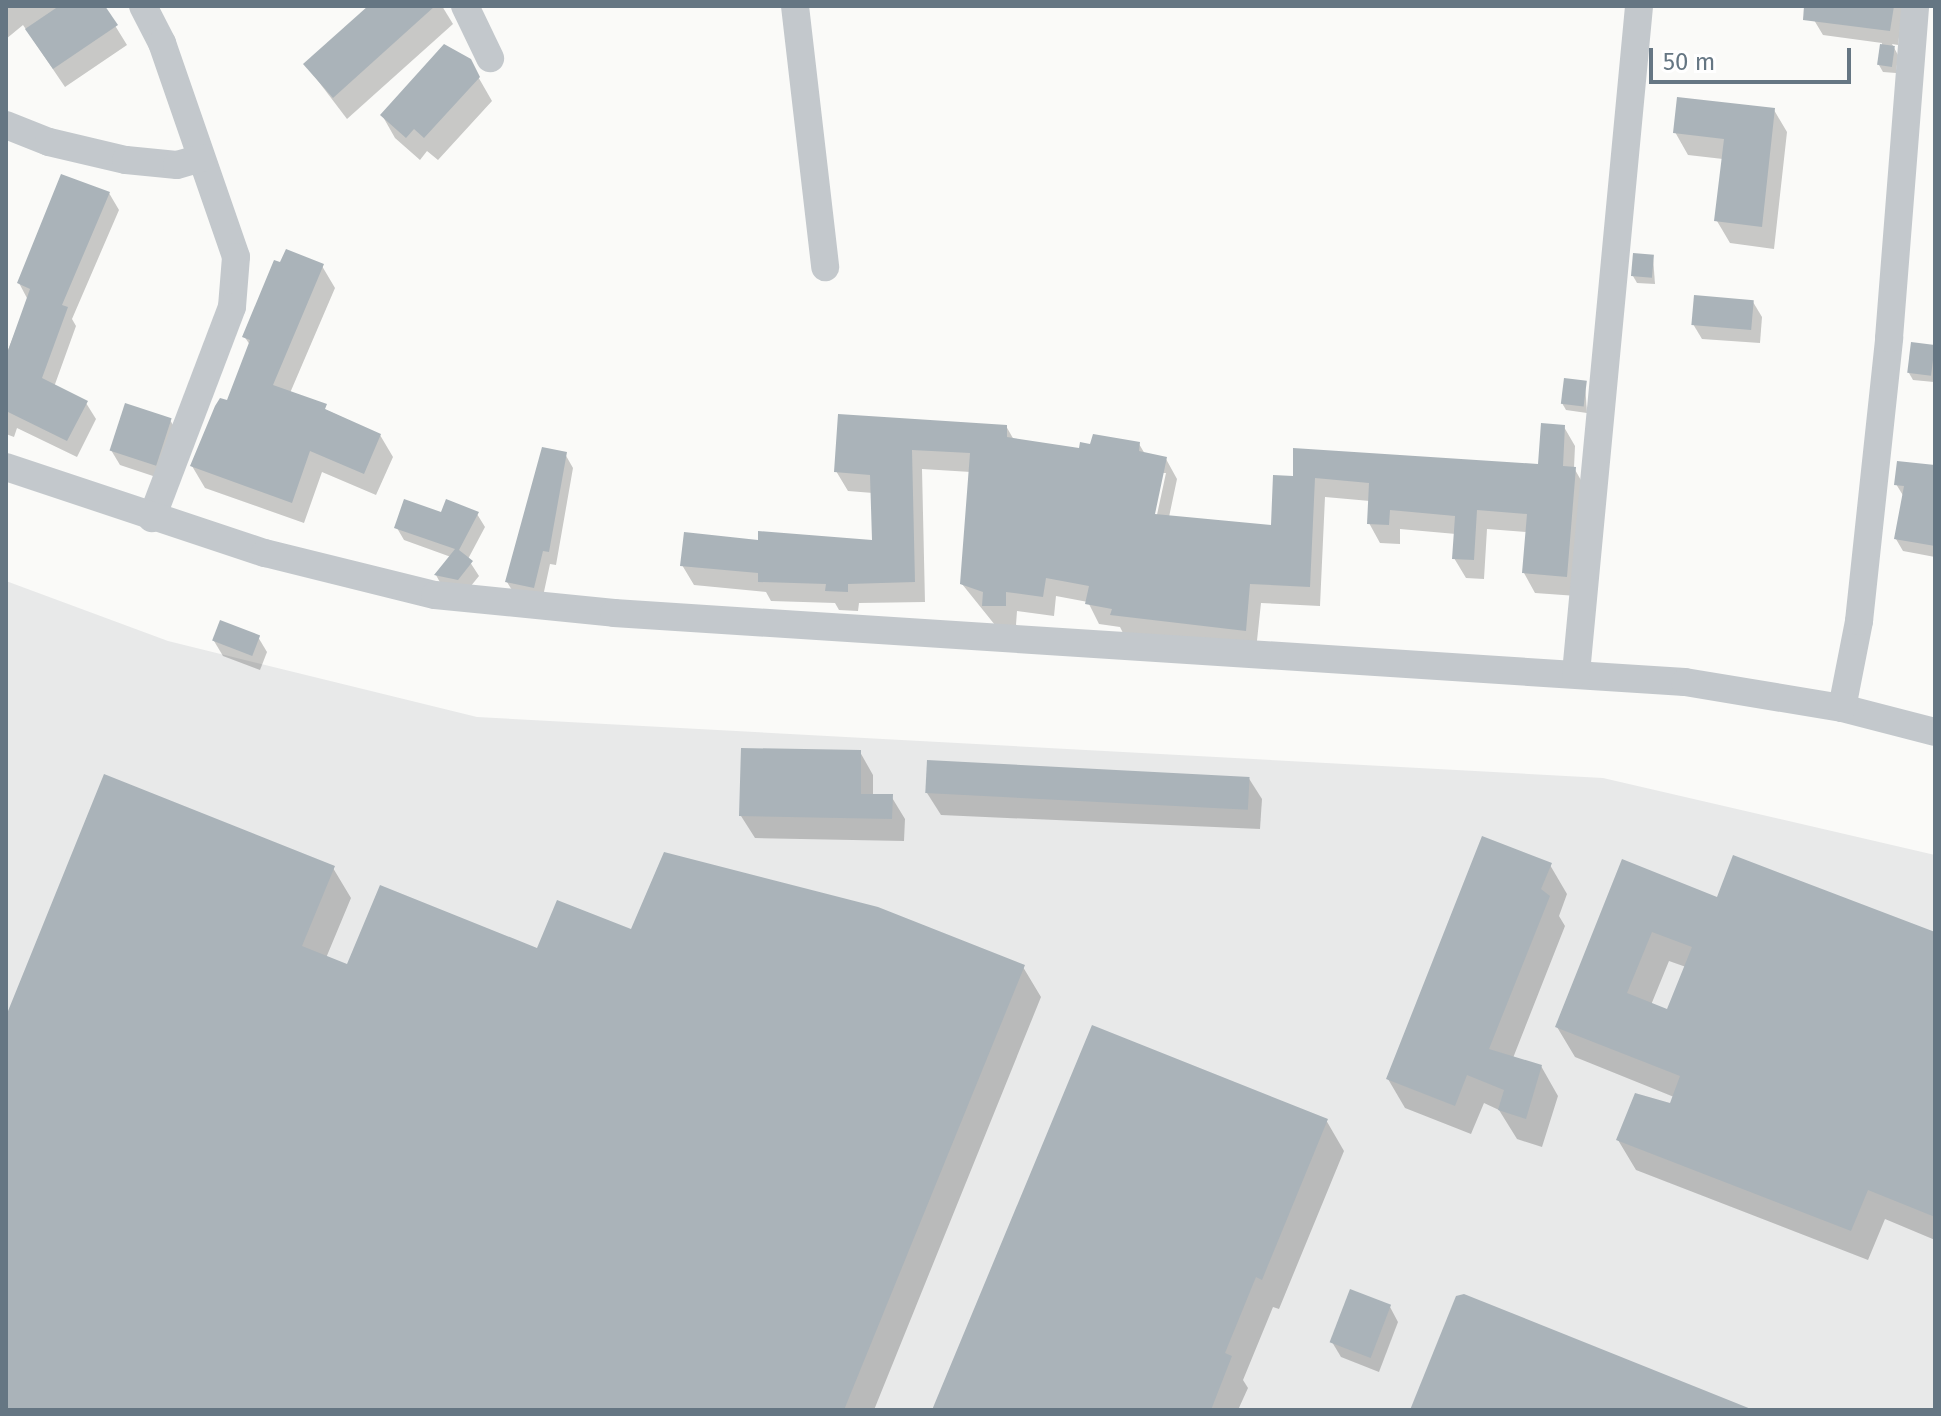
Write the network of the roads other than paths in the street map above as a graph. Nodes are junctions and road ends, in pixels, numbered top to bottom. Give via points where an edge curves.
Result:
1 (143, 6) edge
2 (465, 6) edge
3 (795, 6) edge
4 (1639, 6) edge
5 (1915, 6) edge
6 (490, 58) dead end
7 (6, 125) edge
8 (201, 158) junction
9 (825, 267) dead end
10 (6, 467) edge
11 (152, 518) junction
12 (1576, 673) junction
13 (1842, 708) junction
14 (1935, 732) edge

1 - 8 street via 162,43
2 - 6 street
3 - 9 street
4 - 12 street
5 - 13 street via 1859,621
7 - 8 street via 49,142 126,160 177,165
8 - 11 street via 236,257 232,307
10 - 11 street
11 - 12 street via 358,580 489,601 1410,667
12 - 13 street via 1768,693
13 - 14 street

